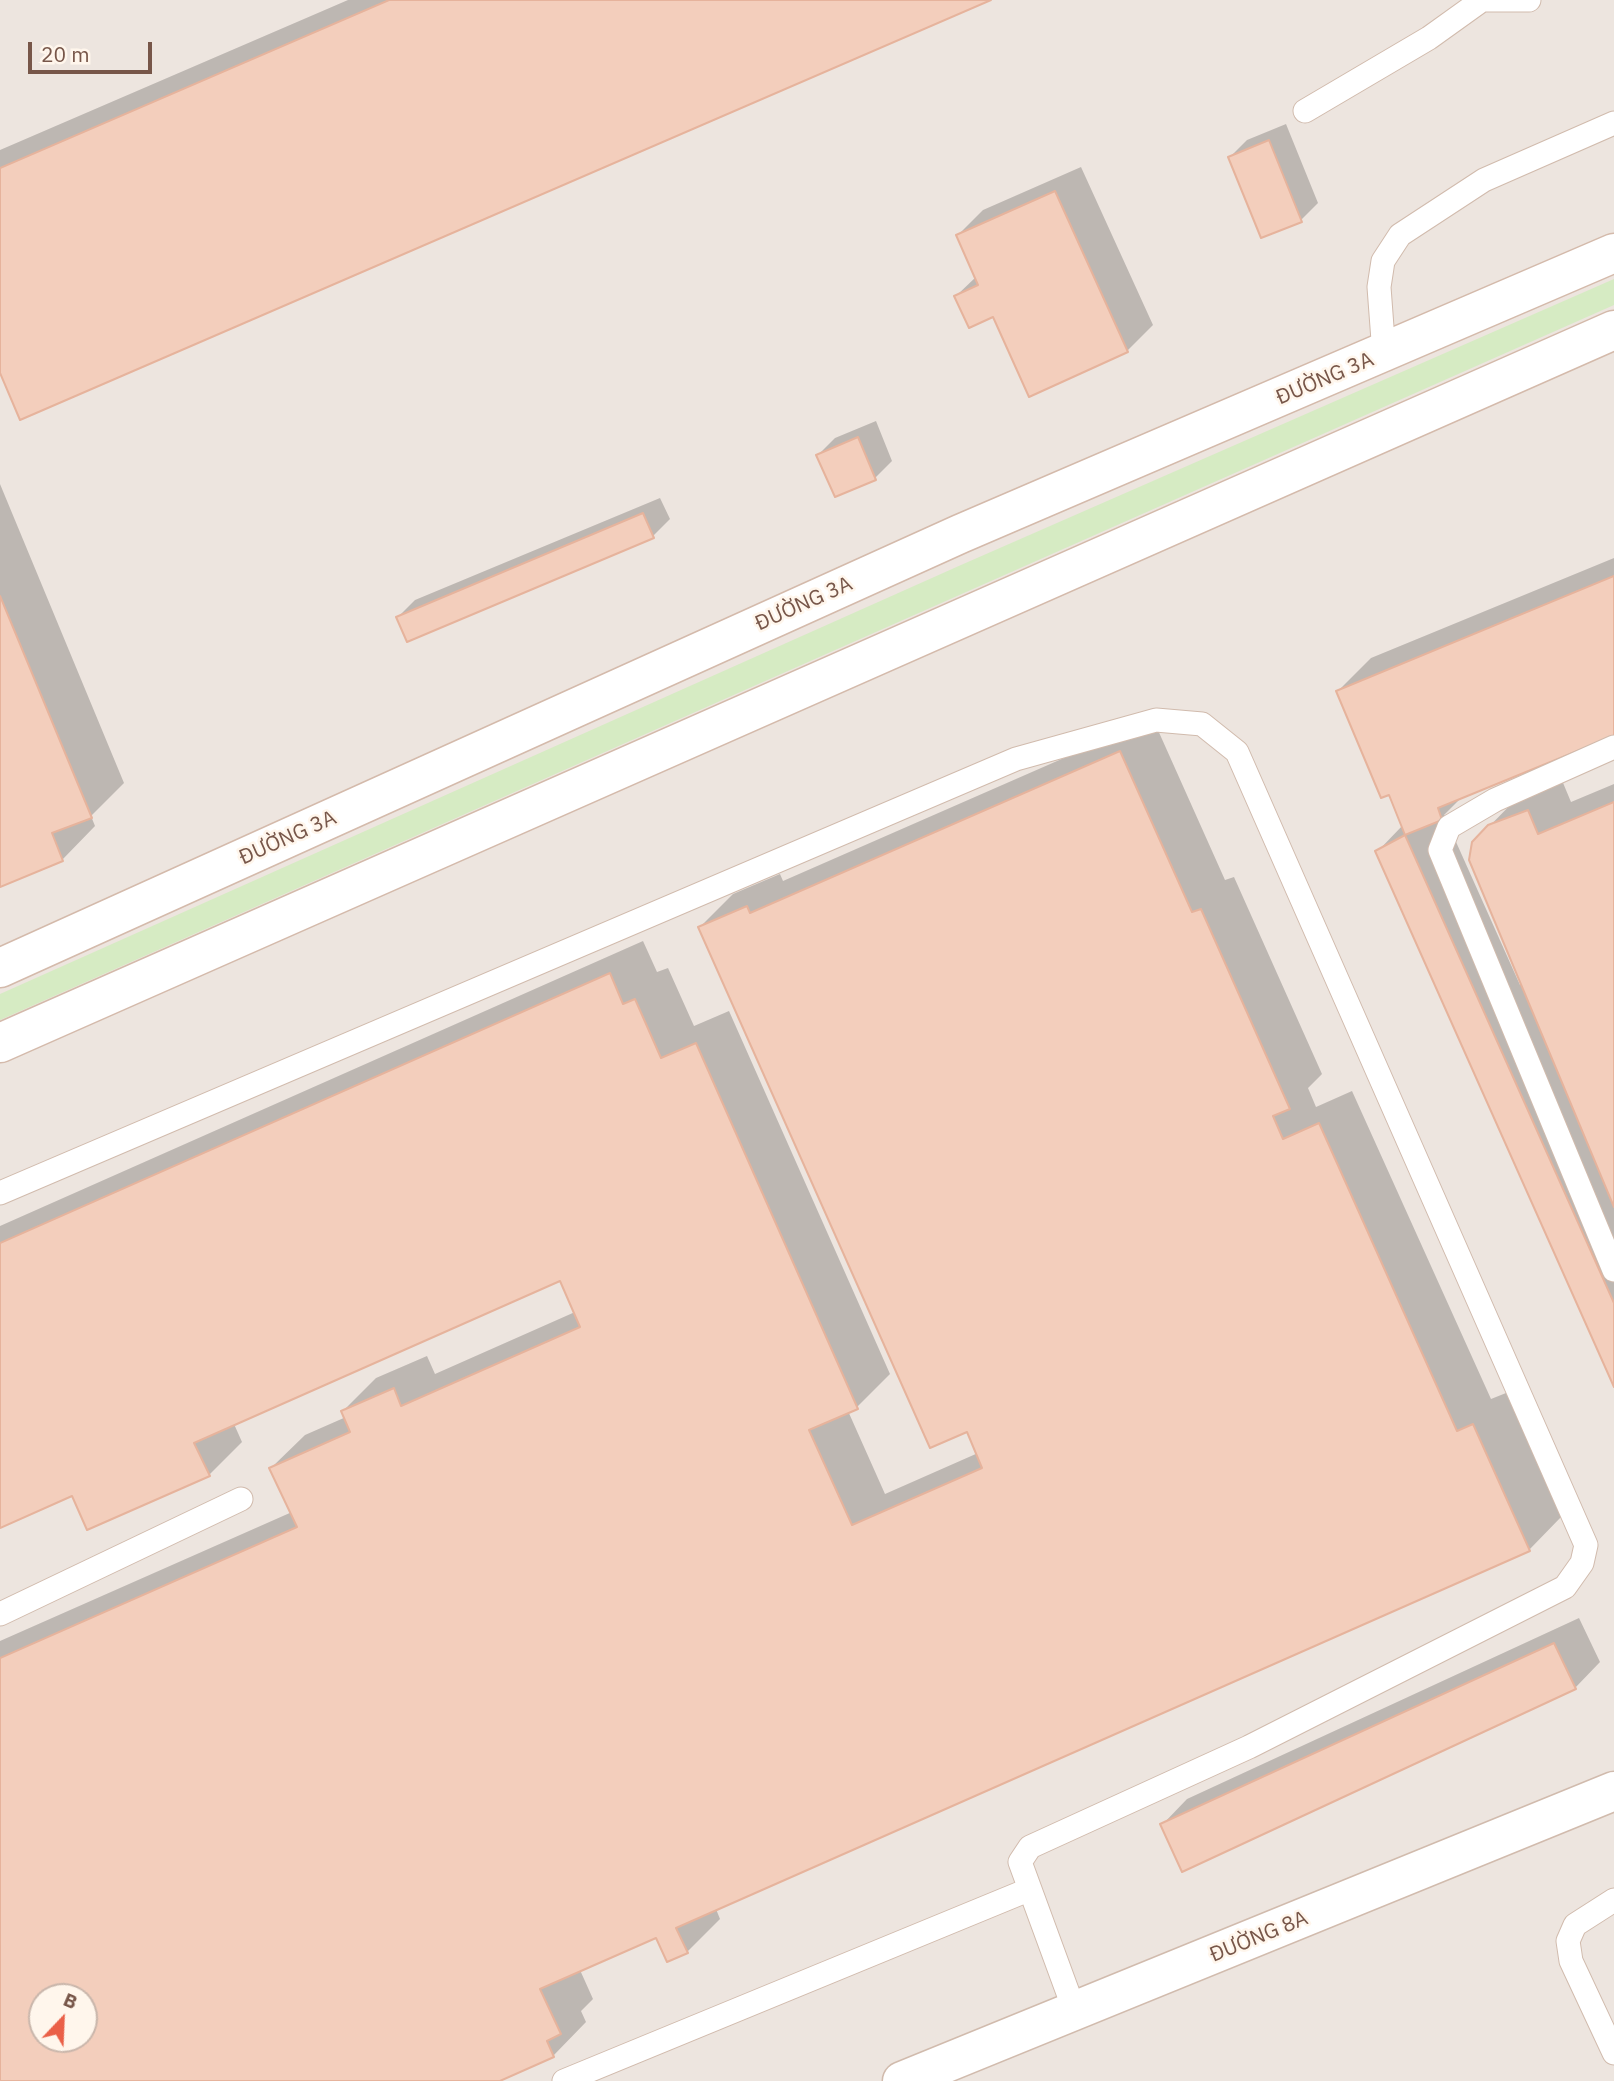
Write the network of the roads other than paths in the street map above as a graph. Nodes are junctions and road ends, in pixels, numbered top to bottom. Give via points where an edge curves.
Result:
1 (1483, 0) edge
2 (1529, 0) edge
3 (1305, 111) dead end
4 (1614, 123) edge
5 (1614, 253) edge
6 (1614, 330) edge
7 (1384, 354) junction
8 (1614, 747) edge
9 (0, 968) edge
10 (0, 1043) edge
11 (0, 1193) edge
12 (1614, 1270) edge
13 (241, 1499) dead end
14 (0, 1614) edge
15 (1614, 1791) edge
16 (1028, 1890) junction
17 (1614, 1900) edge
18 (1075, 2012) junction
19 (1614, 2053) edge
20 (564, 2081) edge
21 (902, 2081) edge

1 - 2 lane
1 - 3 lane via 1429,38
4 - 7 lane via 1484,180 1400,235 1383,261 1379,287
5 - 7 street, ĐƯỜNG 3A
6 - 10 street
7 - 9 street, ĐƯỜNG 3A via 960,534
8 - 12 lane via 1449,827 1440,850
11 - 16 lane via 1016,759 1156,720 1202,724 1237,752 1586,1545 1582,1563 1565,1587 1249,1747 1030,1847 1020,1862
13 - 14 lane
15 - 18 street, ĐƯỜNG 8A
16 - 18 lane
16 - 20 lane
17 - 19 lane via 1575,1925 1568,1941 1571,1961
18 - 21 street, ĐƯỜNG 8A

